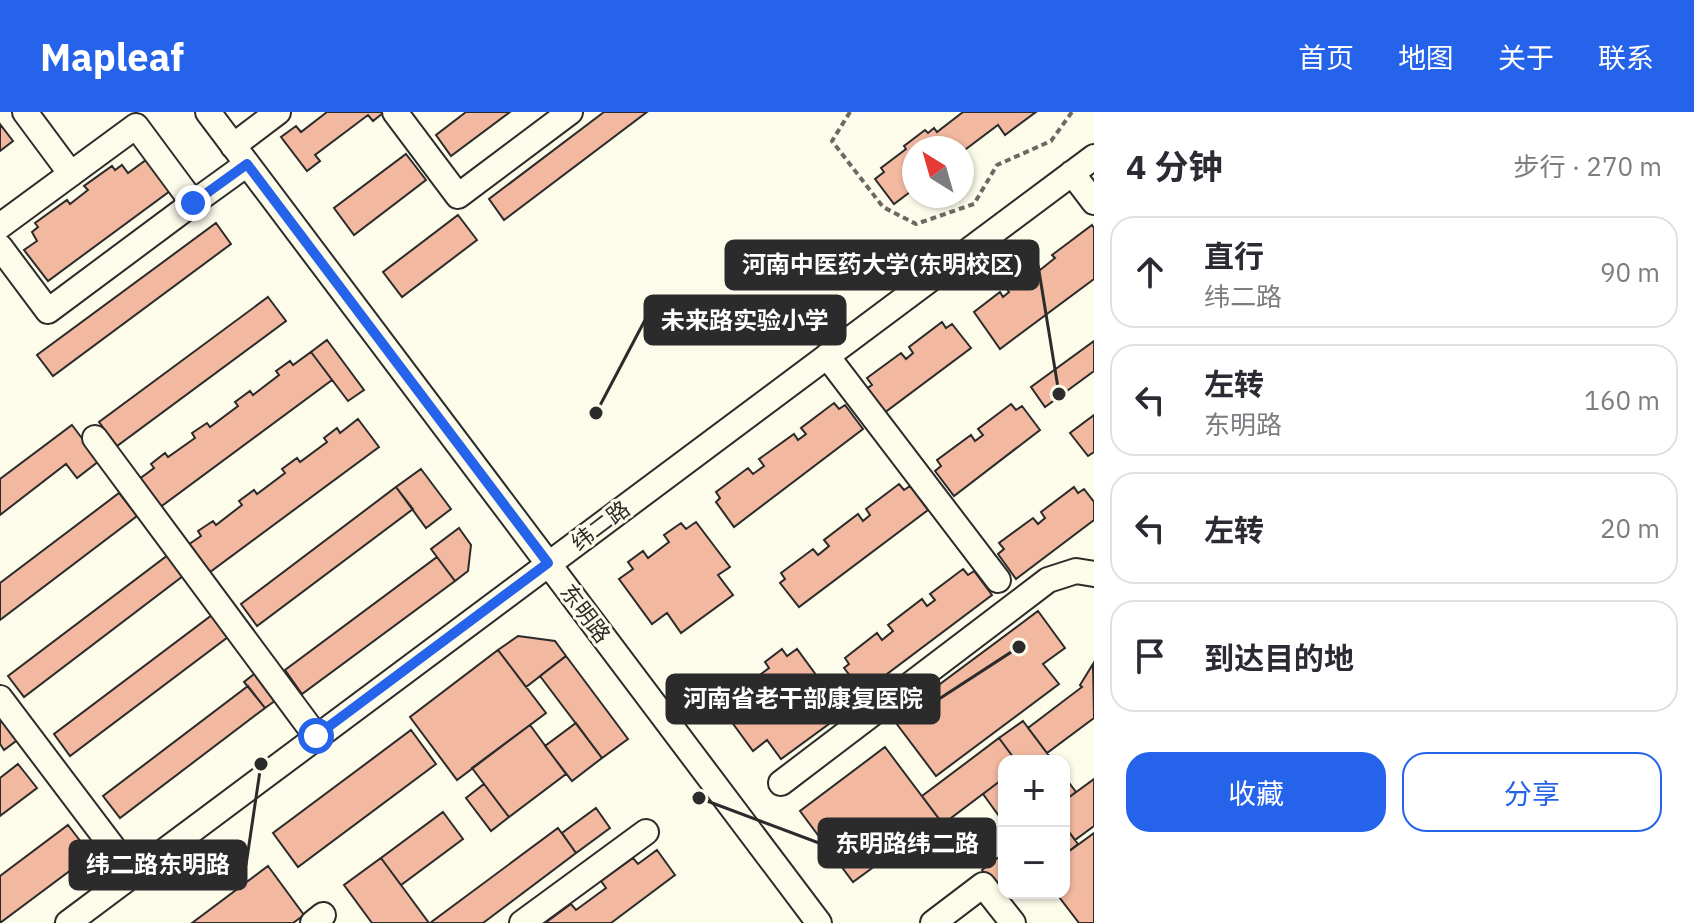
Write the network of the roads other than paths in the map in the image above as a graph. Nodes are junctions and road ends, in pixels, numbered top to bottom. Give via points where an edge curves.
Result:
1 (25, 112) edge
2 (208, 112) edge
3 (278, 112) edge
4 (395, 112) edge
5 (570, 112) edge
6 (240, 155) junction
7 (1094, 157) edge
8 (1072, 173) junction
9 (71, 174) junction
10 (1094, 202) edge
11 (193, 203) junction
12 (0, 226) edge
13 (0, 247) edge
14 (827, 356) junction
15 (95, 438) dead end
16 (548, 563) junction
17 (1094, 574) edge
18 (998, 580) dead end
19 (0, 698) edge
20 (316, 736) junction
21 (781, 783) dead end
22 (646, 832) dead end
23 (133, 874) junction
24 (68, 923) edge
25 (522, 923) edge
26 (819, 923) edge
27 (933, 923) edge
28 (1013, 923) edge

1 - 9 street
2 - 6 street, 东明路
3 - 6 street
4 - 5 street via 458,196
6 - 11 street
6 - 16 street, 东明路
7 - 8 street, 纬二路
8 - 10 street
8 - 14 street, 纬二路
9 - 11 street via 136,126
9 - 12 street
11 - 13 street via 48,311
14 - 16 street, 纬二路
14 - 18 street
15 - 20 street
16 - 20 street, 纬二路
16 - 26 street, 东明路
17 - 21 street via 1076,571 1048,580
19 - 23 street
20 - 23 street, 纬二路
22 - 25 street
23 - 24 street, 纬二路
27 - 28 street via 983,885

